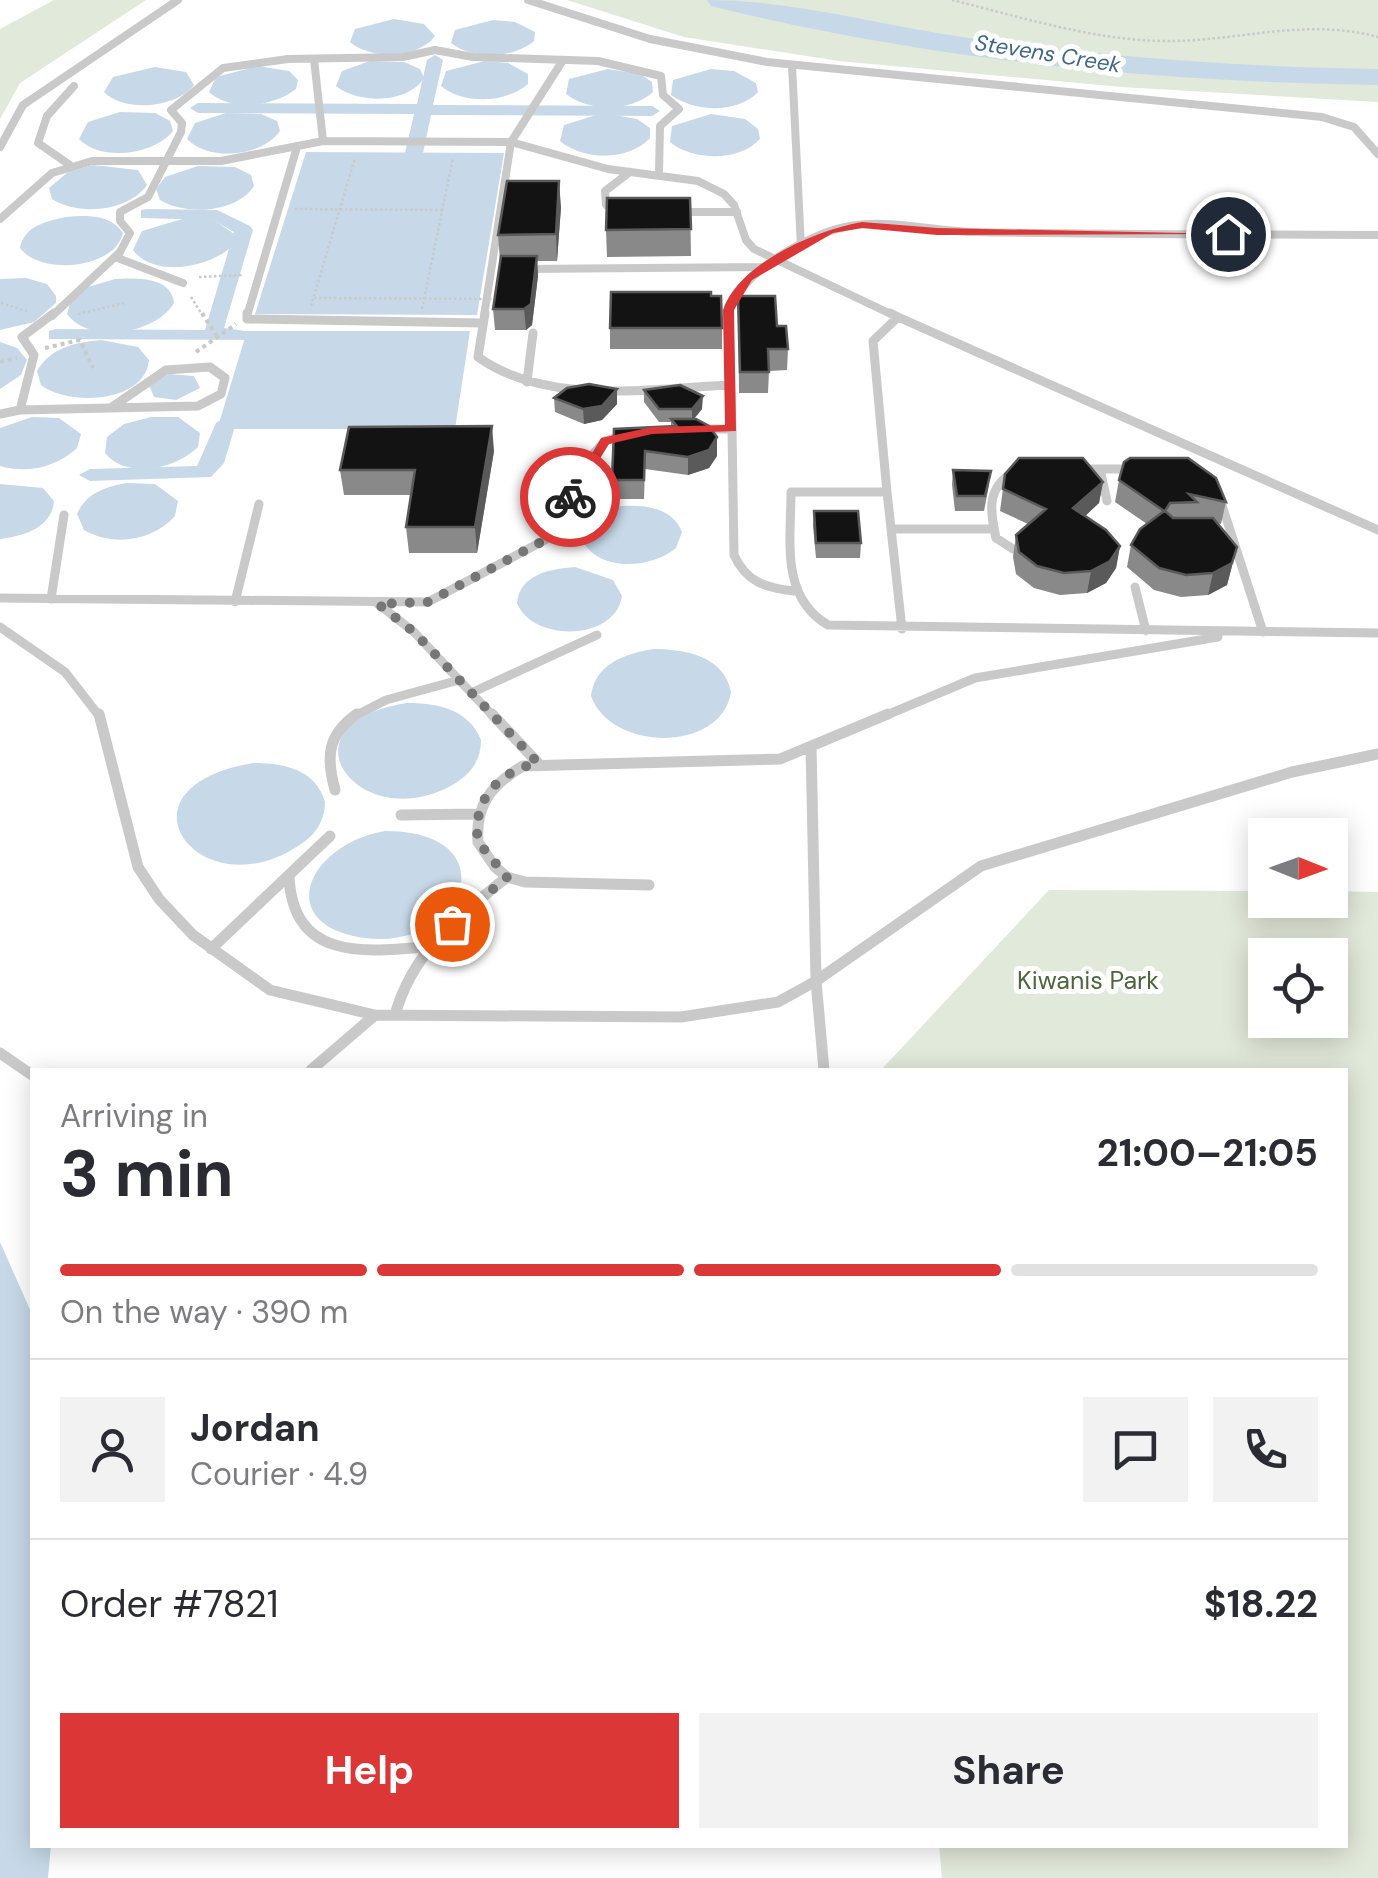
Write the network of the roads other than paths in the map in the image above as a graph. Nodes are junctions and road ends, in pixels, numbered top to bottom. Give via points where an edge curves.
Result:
1 (178, 0) edge
2 (528, 0) edge
3 (314, 59) junction
4 (563, 60) junction
5 (792, 64) junction
6 (74, 86) dead end
7 (323, 141) junction
8 (510, 142) junction
9 (0, 147) edge
10 (297, 147) junction
11 (1378, 154) edge
12 (168, 159) junction
13 (70, 165) junction
14 (630, 172) junction
15 (659, 173) junction
16 (636, 212) edge
17 (670, 212) edge
18 (737, 212) junction
19 (0, 219) edge
20 (1378, 235) edge
21 (800, 248) junction
22 (116, 257) junction
23 (778, 260) junction
24 (766, 267) junction
25 (490, 269) junction
26 (182, 282) road end
27 (898, 317) junction
28 (480, 322) junction
29 (534, 333) dead end
30 (527, 382) junction
31 (730, 385) junction
32 (112, 407) junction
33 (20, 410) junction
34 (0, 414) edge
35 (732, 428) junction
36 (690, 429) edge
37 (638, 432) edge
38 (1029, 469) edge
39 (1064, 469) edge
40 (1100, 469) junction
41 (1150, 469) edge
42 (1212, 488) edge
43 (887, 492) junction
44 (1108, 501) dead end
45 (260, 504) dead end
46 (64, 515) dead end
47 (891, 529) junction
48 (994, 529) junction
49 (1378, 530) edge
50 (1216, 532) edge
51 (1231, 532) junction
52 (1013, 549) edge
53 (1135, 587) dead end
54 (794, 591) junction
55 (0, 598) edge
56 (51, 599) junction
57 (235, 602) junction
58 (378, 604) junction
59 (0, 626) edge
60 (902, 628) junction
61 (1146, 631) junction
62 (1257, 632) junction
63 (1378, 633) edge
64 (597, 635) dead end
65 (459, 680) junction
66 (471, 693) junction
67 (812, 746) junction
68 (1378, 754) edge
69 (538, 763) junction
70 (335, 790) dead end
71 (476, 814) junction
72 (401, 815) dead end
73 (330, 836) dead end
74 (289, 875) junction
75 (507, 877) junction
76 (648, 885) dead end
77 (424, 947) junction
78 (211, 949) junction
79 (816, 980) junction
80 (375, 1014) junction
81 (396, 1015) junction
82 (0, 1052) edge
83 (313, 1068) edge
84 (824, 1068) edge
85 (30, 1074) edge

1 - 9 lane via 22,105
2 - 5 lane via 682,48
3 - 4 lane via 441,50
3 - 7 lane
3 - 12 lane via 235,66 206,76 171,110 182,126
4 - 8 lane
4 - 15 lane via 661,76 664,95 679,109 660,126
5 - 11 lane via 1322,117 1354,127
5 - 21 lane
6 - 13 lane via 47,116 38,143
7 - 8 lane
7 - 10 lane
8 - 14 lane
8 - 25 lane
10 - 12 lane via 221,161
10 - 28 lane via 247,319
12 - 13 lane
12 - 22 lane via 148,196 120,212 130,233
13 - 19 lane
14 - 15 lane
14 - 16 lane via 604,197 614,210
15 - 18 lane via 724,194
17 - 18 lane
18 - 23 lane via 746,240
20 - 21 lane via 937,232 862,225 830,231
21 - 23 lane
22 - 26 lane
22 - 33 lane via 26,332 22,342 34,362
23 - 24 lane
23 - 27 lane
24 - 25 lane
24 - 31 lane via 734,293 728,310
25 - 28 lane
27 - 43 lane via 873,341
27 - 49 lane
28 - 30 lane via 478,357 488,368
29 - 30 lane
30 - 31 lane
31 - 35 lane
32 - 32 lane via 198,406 221,394 224,378 210,367 166,370
32 - 33 lane
33 - 34 lane
35 - 36 lane
35 - 54 lane via 734,554 740,570 765,588
37 - 58 lane via 605,441 594,453 545,540 428,602
38 - 48 lane via 1001,478 993,488
39 - 40 lane
40 - 41 lane
40 - 44 lane
42 - 51 lane
43 - 47 lane
43 - 54 lane via 790,492
45 - 57 lane
46 - 56 lane
47 - 48 lane
47 - 60 lane
48 - 52 lane via 998,543
50 - 51 lane
51 - 62 lane
53 - 61 lane
54 - 60 lane via 810,618 828,625
55 - 56 lane
56 - 57 lane
57 - 58 lane
58 - 65 lane
59 - 78 lane via 65,672 98,709 138,866 159,900
60 - 61 lane
61 - 62 lane
62 - 63 lane
62 - 67 lane via 974,678
64 - 66 lane
65 - 66 lane
65 - 70 lane via 373,704 344,722 326,764
66 - 69 lane
67 - 69 lane via 750,762
67 - 79 lane
68 - 79 lane via 1292,772 980,866
69 - 71 lane via 499,780
71 - 72 lane
71 - 75 lane via 478,842
73 - 74 lane
74 - 77 lane via 291,910 314,936 358,950
74 - 78 lane
75 - 76 lane via 546,885
75 - 77 lane
77 - 81 lane via 406,977
78 - 80 lane via 270,990
79 - 81 lane via 778,1002 718,1014
79 - 84 lane
80 - 81 lane
80 - 83 lane
82 - 85 lane

